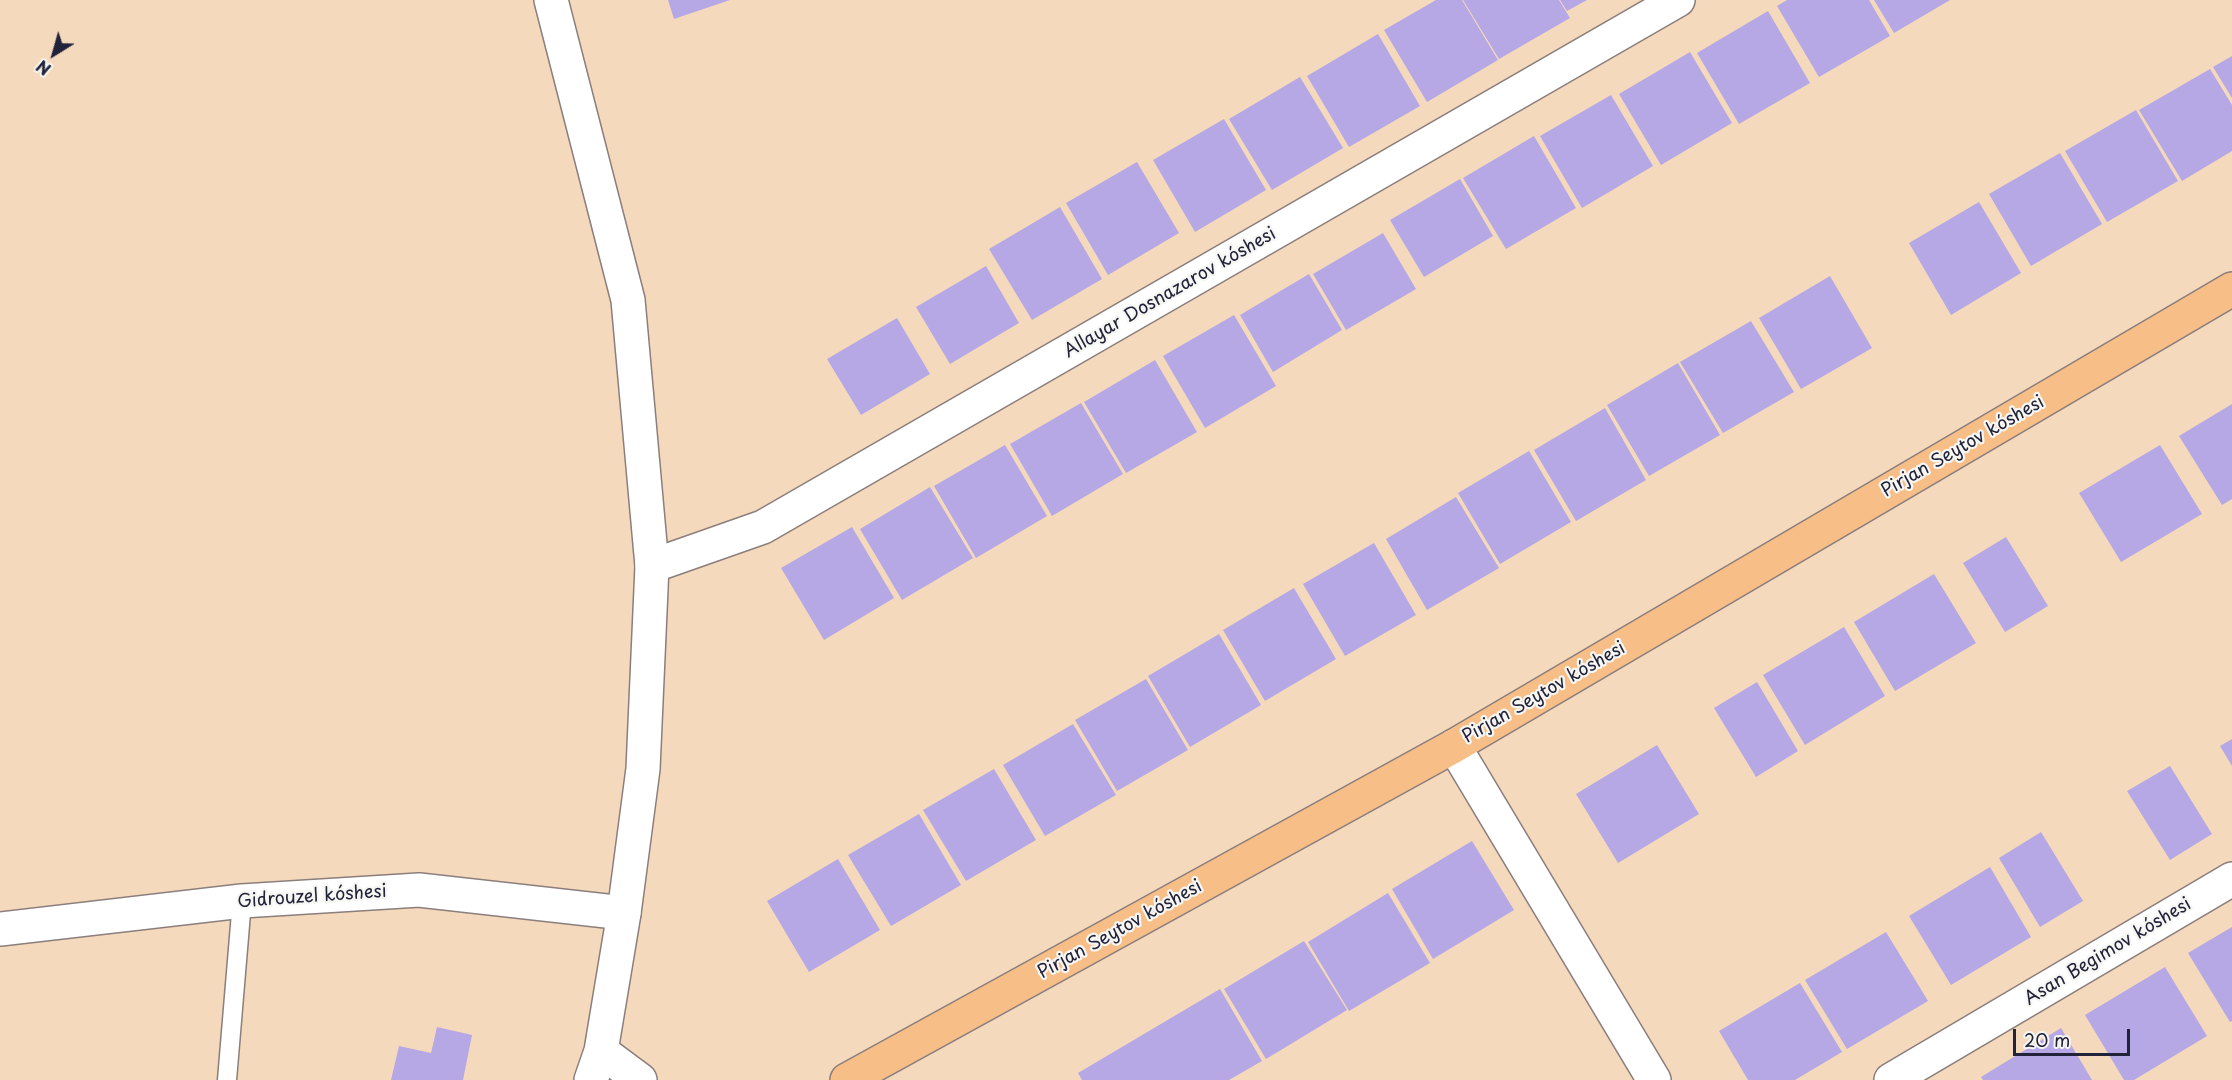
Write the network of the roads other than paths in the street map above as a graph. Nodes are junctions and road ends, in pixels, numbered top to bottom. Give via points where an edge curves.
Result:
1 (550, 0) edge
2 (1678, 0) edge
3 (2232, 289) edge
4 (652, 566) junction
5 (1454, 746) junction
6 (2232, 879) edge
7 (242, 901) junction
8 (624, 913) junction
9 (0, 929) edge
10 (596, 1065) edge
11 (227, 1080) edge
12 (640, 1080) edge
13 (847, 1080) edge
14 (1654, 1080) edge
15 (1891, 1080) edge

1 - 4 street via 628,300
2 - 4 street, Allayar Dosnazarov kóshesi via 763,527
3 - 5 main road, Pirjan Seytov kóshesi
4 - 8 street via 643,769
5 - 13 main road, Pirjan Seytov kóshesi
5 - 14 street
6 - 15 street, Asan Begimov kóshesi
7 - 8 street, Gidrouzel kóshesi via 419,890
7 - 9 street, Gidrouzel kóshesi
7 - 11 lane
8 - 10 street
10 - 12 street

